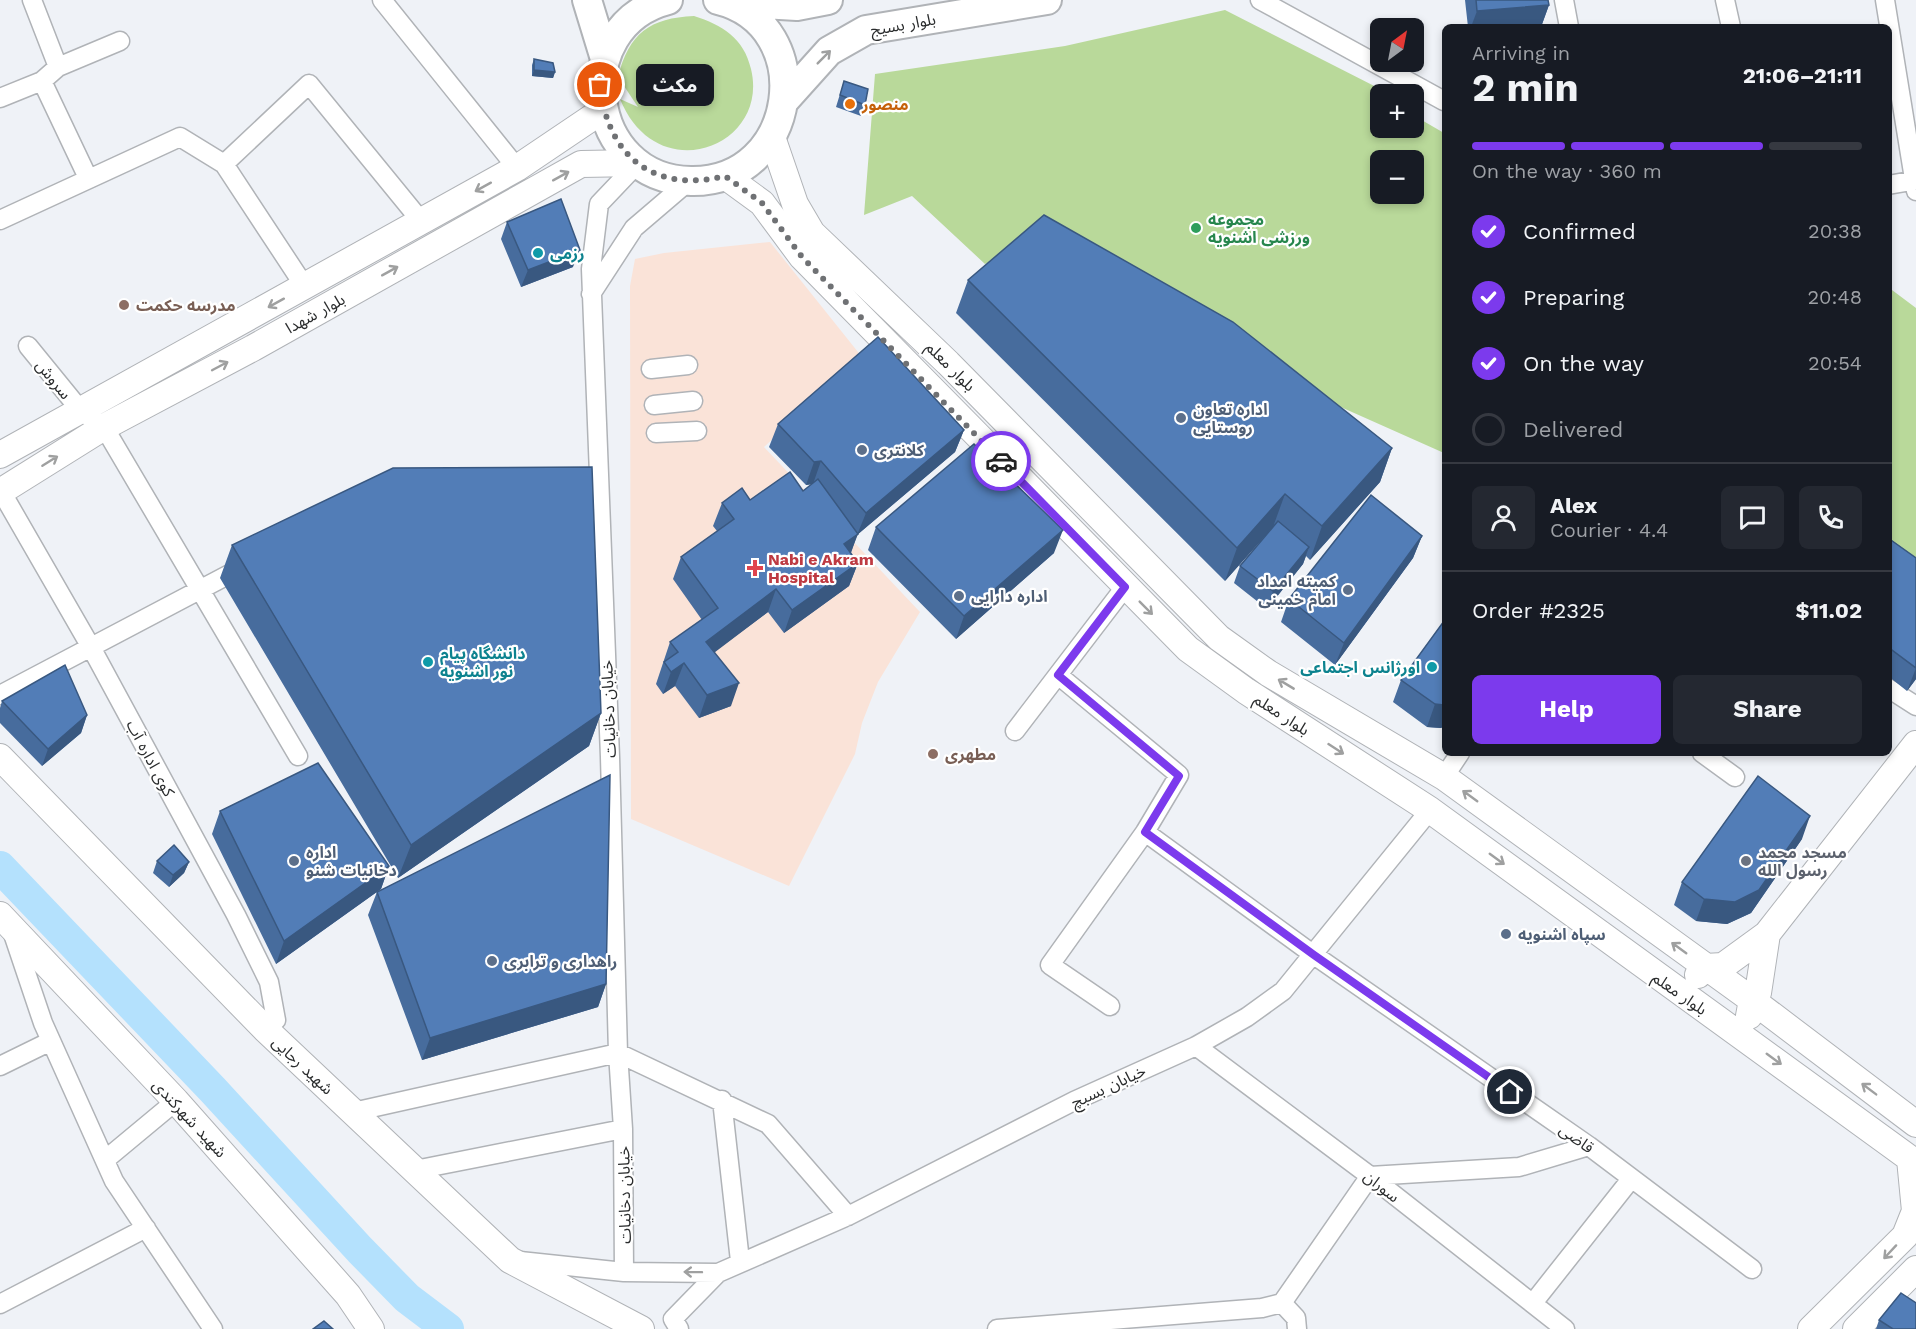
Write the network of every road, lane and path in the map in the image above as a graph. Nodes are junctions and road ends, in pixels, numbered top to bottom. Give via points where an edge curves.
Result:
1 (32, 0) edge
2 (382, 0) edge
3 (586, 0) edge
4 (668, 0) edge
5 (828, 0) edge
6 (1047, 0) edge
7 (1260, 0) edge
8 (1564, 0) edge
9 (1725, 0) edge
10 (1885, 0) edge
11 (722, 1) edge
12 (1568, 24) edge
13 (1730, 24) edge
14 (1887, 24) edge
15 (120, 41) dead end
16 (604, 60) junction
17 (58, 68) junction
18 (42, 81) junction
19 (1893, 84) edge
20 (0, 98) edge
21 (785, 100) junction
22 (1442, 100) edge
23 (603, 110) junction
24 (772, 137) junction
25 (638, 163) junction
26 (224, 164) junction
27 (517, 168) junction
28 (725, 176) junction
29 (88, 178) junction
30 (689, 181) junction
31 (1915, 184) edge
32 (1892, 185) edge
33 (0, 220) edge
34 (421, 221) junction
35 (305, 287) junction
36 (591, 294) junction
37 (28, 346) dead end
38 (688, 365) dead end
39 (651, 369) dead end
40 (693, 401) dead end
41 (654, 405) dead end
42 (81, 411) junction
43 (104, 428) junction
44 (697, 431) dead end
45 (656, 433) dead end
46 (0, 455) edge
47 (1, 491) edge
48 (263, 558) edge
49 (1125, 587) junction
50 (200, 590) junction
51 (92, 649) junction
52 (1058, 675) junction
53 (1892, 691) edge
54 (0, 695) edge
55 (1916, 706) edge
56 (1015, 731) dead end
57 (1916, 744) edge
58 (298, 756) dead end
59 (1458, 756) edge
60 (1706, 756) edge
61 (0, 757) edge
62 (1444, 777) junction
63 (1735, 777) dead end
64 (1430, 810) junction
65 (1145, 832) junction
66 (3, 925) edge
67 (1767, 934) junction
68 (1314, 955) junction
69 (1705, 967) junction
70 (1681, 994) junction
71 (1752, 1000) junction
72 (1110, 1006) dead end
73 (265, 1029) junction
74 (1744, 1037) junction
75 (51, 1041) junction
76 (1196, 1046) junction
77 (618, 1053) junction
78 (0, 1066) edge
79 (722, 1100) junction
80 (176, 1101) junction
81 (353, 1112) junction
82 (1916, 1124) edge
83 (623, 1129) junction
84 (1589, 1146) junction
85 (105, 1160) junction
86 (1913, 1161) edge
87 (415, 1170) junction
88 (1370, 1176) junction
89 (1631, 1179) junction
90 (848, 1216) junction
91 (146, 1228) junction
92 (510, 1260) junction
93 (740, 1261) junction
94 (1752, 1269) dead end
95 (1916, 1269) edge
96 (624, 1272) junction
97 (718, 1273) junction
98 (1282, 1303) junction
99 (1533, 1303) junction
100 (0, 1304) edge
101 (1301, 1326) edge
102 (372, 1327) edge
103 (209, 1328) edge
104 (641, 1329) edge
105 (679, 1329) edge
106 (997, 1329) edge
107 (1565, 1329) edge
108 (1811, 1329) edge
109 (1856, 1329) edge

1 - 17 street
2 - 27 street
3 - 16 main road
4 - 16 main road via 634,16 616,36
5 - 11 main road via 796,6
21 -> 6 main road, بلوار بسیج via 829,51 866,30
7 - 22 street
8 - 12 street
9 - 13 street
10 - 14 street
11 - 21 main road via 753,18 773,41 784,69
15 - 17 street
16 - 23 main road via 600,85
17 - 18 street
18 - 20 street
18 - 29 street
19 - 31 street
21 - 24 main road
23 - 25 main road via 614,137
23 - 27 main road, بلوار شهدا
24 - 28 main road via 752,160
62 -> 24 main road, بلوار معلم via 1268,673 1220,638 948,363 812,233 795,204
25 - 30 main road via 671,178
25 - 36 street, خیابان دخانیات via 599,204
43 -> 25 main road, بلوار شهدا via 581,164
26 - 29 street via 180,137
26 - 34 street via 309,84
26 - 35 street
27 -> 34 main road, بلوار شهدا
28 - 30 main road
28 - 49 main road, بلوار معلم via 762,203 802,257
29 - 33 street
30 - 36 street via 634,228
31 - 32 street
34 - 35 main road, بلوار شهدا
35 -> 42 main road, بلوار شهدا
36 - 77 street, خیابان دخانیات
37 - 42 street, سروش
38 - 39 street
40 - 41 street
42 - 43 street, سروش
42 - 46 main road, بلوار شهدا
47 -> 43 main road, بلوار شهدا
43 - 50 street
44 - 45 street
47 - 51 street, کوی اداره آب
48 - 50 street
49 - 52 street
49 -> 64 main road, بلوار معلم via 1188,649 1246,692
50 - 51 street
50 - 58 street
51 - 54 street
51 - 73 street, کوی اداره آب via 269,982 276,1020
52 - 56 street
52 - 65 street via 1179,776
53 - 55 street
57 - 67 main road
59 - 62 street
60 - 63 street
61 - 73 main road, شهید رجایی
69 -> 62 main road, بلوار معلم
64 - 68 street, خیابان بسبچ
64 -> 70 main road, بلوار معلم
65 - 68 street, قاضی
65 - 72 street via 1050,965
66 - 75 street
66 - 80 main road, شهید شهرکندی
67 - 69 main road via 1723,966
67 - 71 main road via 1758,993
68 - 76 street, خیابان بسبچ via 1283,991
68 - 84 street, قاضی
69 - 70 main road
69 - 71 main road, بلوار معلم
70 - 74 main road, بلوار معلم
71 - 74 main road
82 -> 71 main road, بلوار معلم
73 - 81 main road, شهید رجایی
74 -> 86 main road, بلوار معلم
75 - 78 street
75 - 85 street
76 - 88 street, سوران
76 - 90 street, خیابان بسبچ via 1074,1101
77 - 79 street
77 - 81 street
77 - 83 street, خیابان دخانیات
79 - 90 street via 768,1124
79 - 93 street
80 - 85 street
80 - 102 main road, شهید شهرکندی
81 - 87 main road, شهید رجایی
83 - 87 street
83 - 96 street, خیابان دخانیات
84 - 88 street via 1519,1167
84 - 89 street, قاضی
85 - 91 street via 114,1181
86 -> 108 main road via 1915,1211 1905,1236
87 - 92 main road, شهید رجایی
88 - 98 street
88 - 99 street, سوران
89 - 94 street, قاضی
89 - 99 street
90 - 93 street, خیابان بسبچ
91 - 100 street
91 - 103 street
92 - 96 street
92 - 104 main road, شهید رجایی
93 - 97 street, خیابان بسبچ
95 - 109 main road
97 -> 96 street
97 - 105 street via 673,1318
98 - 101 street
98 - 106 street via 1262,1308
99 - 107 street, سوران

